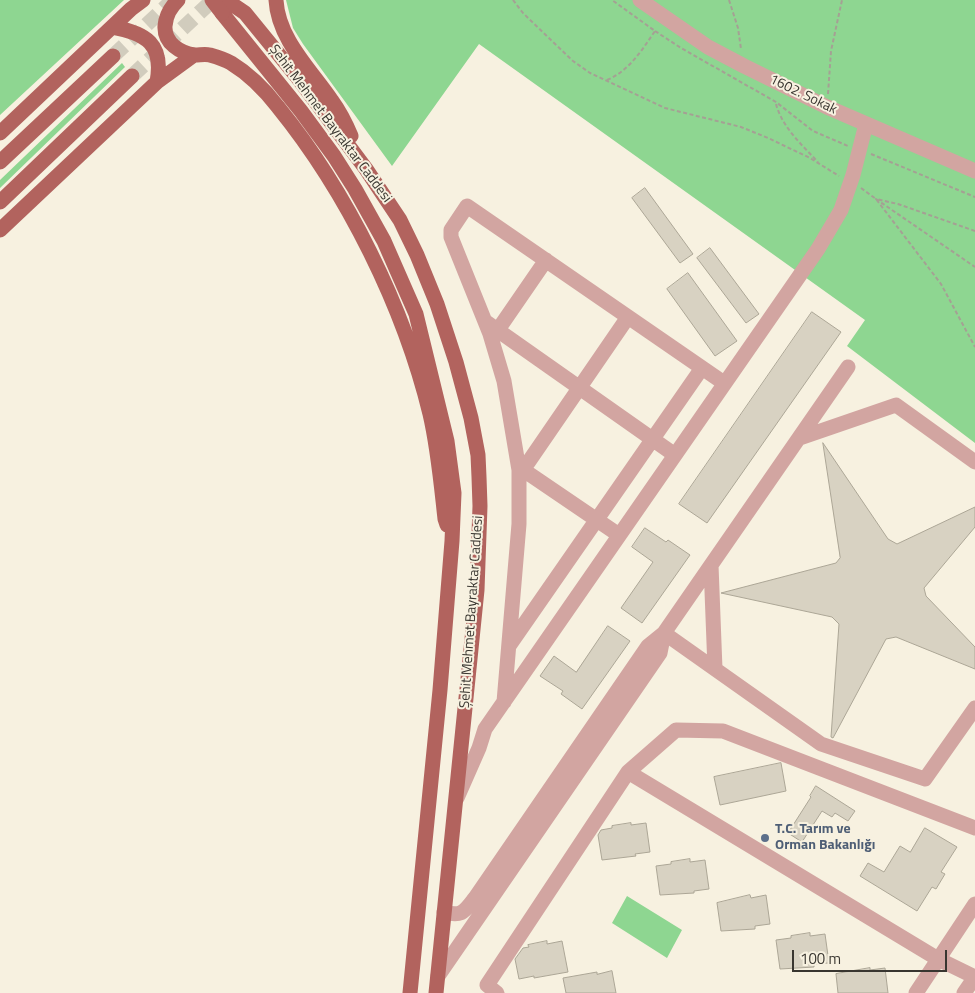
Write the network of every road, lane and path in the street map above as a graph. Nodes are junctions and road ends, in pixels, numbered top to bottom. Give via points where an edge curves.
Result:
1 (143, 0) edge
2 (178, 0) edge
3 (212, 0) edge
4 (276, 0) edge
5 (513, 0) edge
6 (612, 0) edge
7 (640, 0) edge
8 (729, 0) edge
9 (842, 0) edge
10 (226, 5) edge
11 (112, 27) junction
12 (655, 31) junction
13 (194, 55) junction
14 (113, 56) tunnel mouth
15 (744, 66) junction
16 (132, 76) tunnel mouth
17 (606, 80) junction
18 (157, 82) junction
19 (776, 102) junction
20 (827, 106) junction
21 (866, 124) junction
22 (0, 133) edge
23 (859, 151) junction
24 (0, 162) edge
25 (820, 164) junction
26 (366, 169) junction
27 (975, 171) edge
28 (851, 181) junction
29 (975, 197) edge
30 (876, 199) junction
31 (0, 202) edge
32 (0, 230) edge
33 (975, 231) edge
34 (546, 260) junction
35 (975, 267) edge
36 (628, 317) junction
37 (492, 330) junction
38 (975, 347) edge
39 (848, 367) dead end
40 (702, 368) junction
41 (724, 383) junction
42 (580, 388) junction
43 (800, 438) junction
44 (652, 440) junction
45 (675, 454) junction
46 (975, 462) edge
47 (521, 468) junction
48 (597, 520) junction
49 (619, 536) junction
50 (452, 541) junction
51 (711, 565) junction
52 (664, 633) junction
53 (508, 647) junction
54 (715, 669) junction
55 (504, 702) junction
56 (975, 708) edge
57 (628, 772) junction
58 (456, 801) junction
59 (975, 828) edge
60 (975, 904) edge
61 (444, 912) junction
62 (938, 959) junction
63 (438, 976) junction
64 (975, 977) edge
65 (410, 993) edge
66 (436, 993) edge
67 (497, 993) edge
68 (916, 993) edge
69 (964, 993) edge

1 - 11 main road
2 - 13 main road via 170,7 165,29 175,48
3 - 10 main road, bridge
4 - 26 main road via 286,37 334,103
5 - 17 path via 574,61
6 - 12 path
7 - 15 street, 1602. Sokak via 708,47
8 - 15 path via 738,28
9 - 20 path via 832,51
10 - 26 main road, Şehit Mehmet Bayraktar Caddesi via 249,17 293,70
10 - 50 main road, Şehit Mehmet Bayraktar Caddesi via 355,189 384,241 416,314 445,433 454,494
11 - 18 main road via 133,31 155,48 160,64
11 - 22 main road
12 - 17 path via 630,64
12 - 19 path
13 - 18 main road
13 - 50 main road via 207,54 231,63 263,89 317,159 350,214 403,325 430,414 445,519
14 - 24 main road
15 - 20 street, 1602. Sokak
16 - 31 main road
17 - 25 path via 665,108 741,127
18 - 32 main road
19 - 23 path via 813,131
19 - 25 path via 785,124
20 - 21 street, 1602. Sokak
21 - 23 street
21 - 27 street, 1602. Sokak
23 - 28 street
23 - 29 path
25 - 28 path
26 - 58 main road, Şehit Mehmet Bayraktar Caddesi via 408,234 433,296 462,381 478,455 477,590
28 - 30 path
28 - 41 street via 840,210 818,249
30 - 33 path
30 - 35 path
30 - 38 path via 941,284
34 - 36 street
34 - 37 street
34 - 37 street via 467,206 451,230 451,237
36 - 40 street
36 - 42 street
37 - 42 street
37 - 47 street
39 - 43 street
40 - 41 street
40 - 44 street
41 - 45 street
42 - 44 street
42 - 47 street
43 - 46 street via 896,404
43 - 51 street
44 - 45 street
44 - 48 street
45 - 49 street
47 - 48 street
47 - 53 street
48 - 49 street
48 - 53 street
49 - 55 street
50 - 65 main road, Şehit Mehmet Bayraktar Caddesi
51 - 52 street
51 - 54 street
52 - 54 street
52 - 61 street via 648,646 475,898 460,914
52 - 63 street via 660,653
53 - 55 street
54 - 56 street via 821,744 925,779
55 - 58 street via 485,729
57 - 59 street via 676,730 723,731
57 - 62 street
57 - 67 street via 487,985
58 - 61 main road, Şehit Mehmet Bayraktar Caddesi
60 - 62 street
61 - 63 main road, Şehit Mehmet Bayraktar Caddesi
62 - 64 street
62 - 68 street
63 - 66 main road, Şehit Mehmet Bayraktar Caddesi
64 - 69 street

